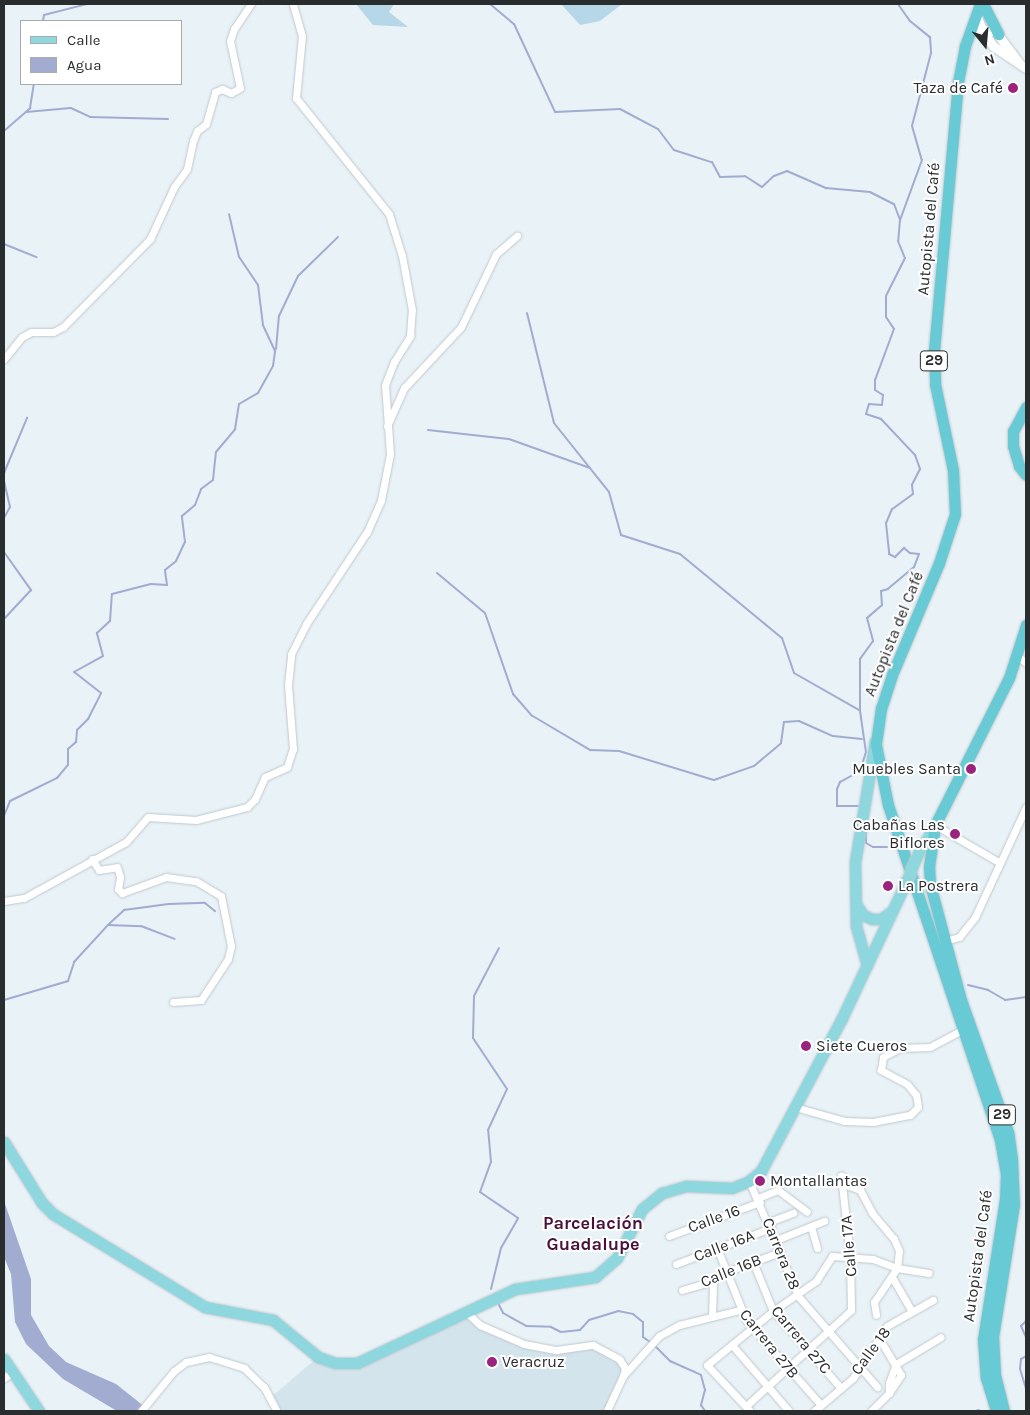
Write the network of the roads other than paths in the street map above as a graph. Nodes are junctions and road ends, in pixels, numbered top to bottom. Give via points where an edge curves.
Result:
1 (251, 4) edge
2 (293, 4) edge
3 (980, 7) edge
4 (981, 28) junction
5 (968, 34) junction
6 (998, 34) junction
7 (1023, 66) edge
8 (517, 236) dead end
9 (4, 359) edge
10 (1026, 407) edge
11 (387, 426) junction
12 (1026, 475) edge
13 (1026, 625) edge
14 (1017, 655) junction
15 (1026, 663) edge
16 (876, 732) junction
17 (1026, 807) edge
18 (935, 825) junction
19 (92, 859) junction
20 (1000, 863) junction
21 (4, 901) edge
22 (855, 903) junction
23 (892, 911) junction
24 (945, 941) junction
25 (867, 965) junction
26 (173, 1002) dead end
27 (962, 1030) junction
28 (795, 1106) junction
29 (4, 1142) edge
30 (842, 1176) dead end
31 (749, 1181) junction
32 (843, 1184) junction
33 (758, 1200) junction
34 (807, 1212) dead end
35 (793, 1213) dead end
36 (824, 1221) dead end
37 (770, 1225) junction
38 (810, 1227) junction
39 (669, 1236) dead end
40 (776, 1240) junction
41 (717, 1248) junction
42 (817, 1248) dead end
43 (780, 1252) junction
44 (850, 1256) junction
45 (753, 1262) junction
46 (676, 1264) dead end
47 (897, 1268) junction
48 (726, 1272) junction
49 (929, 1273) dead end
50 (892, 1277) junction
51 (712, 1281) junction
52 (682, 1290) dead end
53 (798, 1296) junction
54 (933, 1300) dead end
55 (740, 1310) junction
56 (465, 1311) junction
57 (773, 1311) junction
58 (912, 1311) junction
59 (712, 1315) junction
60 (876, 1315) dead end
61 (752, 1327) junction
62 (828, 1333) junction
63 (941, 1337) dead end
64 (879, 1338) junction
65 (732, 1345) junction
66 (809, 1350) junction
67 (4, 1359) edge
68 (896, 1364) junction
69 (861, 1367) junction
70 (788, 1368) junction
71 (8, 1375) edge
72 (623, 1376) junction
73 (768, 1386) junction
74 (877, 1387) dead end
75 (841, 1388) junction
76 (821, 1405) junction
77 (748, 1409) edge
78 (40, 1411) edge
79 (141, 1411) edge
80 (276, 1411) edge
81 (607, 1411) edge
82 (789, 1411) edge
83 (814, 1411) edge
84 (871, 1411) edge
85 (996, 1411) edge
86 (1004, 1411) edge

1 - 9 street via 230,41 240,88 231,93 222,89 215,92 206,124 197,131 193,141 187,169 174,187 150,239 63,327 53,332 31,332 22,337
2 - 11 street via 302,36 296,98 377,195 389,214 402,256 413,323 410,336 387,380
3 - 4 street
3 - 5 highway, Autopista del Café / 29
3 - 6 highway
4 - 5 street
4 - 6 street
4 - 7 street via 999,52
5 - 16 highway, Autopista del Café / 29 via 958,82 934,358 937,393 953,470 954,514 939,563 892,675
6 - 7 street
8 - 11 street via 496,254 461,327 404,388 397,411
10 - 12 highway via 1013,431 1013,446 1019,466
11 - 19 street via 389,465 375,517 306,624 291,654 287,670 292,758 287,767 261,782 255,799 239,811 196,820 148,817 126,842
13 - 14 highway, Autopista del Café / 29
14 - 15 street
14 - 18 highway, Autopista del Café / 29 via 1001,695
16 - 22 main road via 854,862
16 - 27 highway, Autopista del Café / 29 via 876,754 882,784
17 - 20 street
18 - 20 street
18 - 23 main road, bridge
18 - 24 highway, Autopista del Café / 29 via 930,851 930,884
19 - 21 street via 24,898
19 - 26 street via 99,870 117,867 120,877 118,889 122,892 166,877 196,881 221,896 231,946 228,959 201,1000
20 - 24 street via 968,927 959,937
22 - 23 main road via 860,913 872,919 882,919
22 - 25 main road via 859,941
23 - 25 main road
24 - 86 highway, Autopista del Café / 29 via 961,1000 1008,1132 1012,1159 1014,1205 993,1337 995,1374
25 - 28 main road
27 - 28 street via 930,1047 900,1048 883,1057 881,1070 907,1084 916,1095 918,1107 910,1115 873,1122 844,1121
27 - 85 highway, Autopista del Café / 29 via 1000,1140 1006,1173 1001,1232 983,1338 986,1378
28 - 31 main road via 770,1158
29 - 56 main road via 42,1203 53,1214 205,1306 263,1317 281,1324 323,1360 350,1364 364,1361
30 - 32 street, Calle 17A
31 - 33 street, Carrera 28
31 - 56 main road via 732,1188 687,1186 662,1193 642,1209 617,1258 603,1272 586,1280 523,1286
32 - 44 street, Calle 17A
32 - 47 street via 860,1190 872,1213 894,1239 899,1251
33 - 34 street, Calle 16 via 778,1190
33 - 37 street, Carrera 28
33 - 39 street, Calle 16
35 - 37 street, Calle 16A
36 - 38 street
37 - 40 street, Carrera 28
37 - 41 street, Calle 16A
38 - 40 street
38 - 42 street
40 - 43 street, Carrera 28
41 - 46 street, Calle 16A
41 - 48 street, Carrera 27B
43 - 45 street, Calle 16B
43 - 53 street, Carrera 28
44 - 47 street
44 - 53 street via 832,1256 816,1281
44 - 62 street, Calle 17A via 853,1304 847,1316
45 - 48 street, Calle 16B
45 - 57 street, Carrera 27C
47 - 49 street
47 - 50 street
48 - 51 street, Calle 16B
48 - 55 street, Carrera 27B
50 - 58 street
50 - 60 street via 874,1302
51 - 52 street, Calle 16B
51 - 59 street
53 - 57 street
53 - 62 street, Carrera 28
54 - 58 street, Calle 18
55 - 59 street
55 - 61 street, Carrera 27B
56 - 72 street via 480,1325 524,1344 556,1350 588,1345 599,1347 623,1363
57 - 61 street
57 - 66 street, Carrera 27C
58 - 64 street, Calle 18 via 887,1326
59 - 72 street via 679,1325 659,1336
61 - 65 street
61 - 70 street, Carrera 27B
62 - 66 street
62 - 69 street, Carrera 28
63 - 68 street
64 - 68 street
64 - 69 street, Calle 18
65 - 73 street
65 - 77 street via 707,1365
66 - 70 street
66 - 75 street, Carrera 27C
67 - 71 main road
68 - 84 street via 889,1393
69 - 74 street, Carrera 28
69 - 75 street, Calle 18
70 - 73 street
70 - 76 street, Carrera 27B
71 - 78 main road
72 - 81 street
73 - 77 street
73 - 82 street
75 - 76 street, Calle 18
76 - 83 street, Calle 18
79 - 80 street via 186,1362 200,1358 219,1359 244,1368 253,1375

